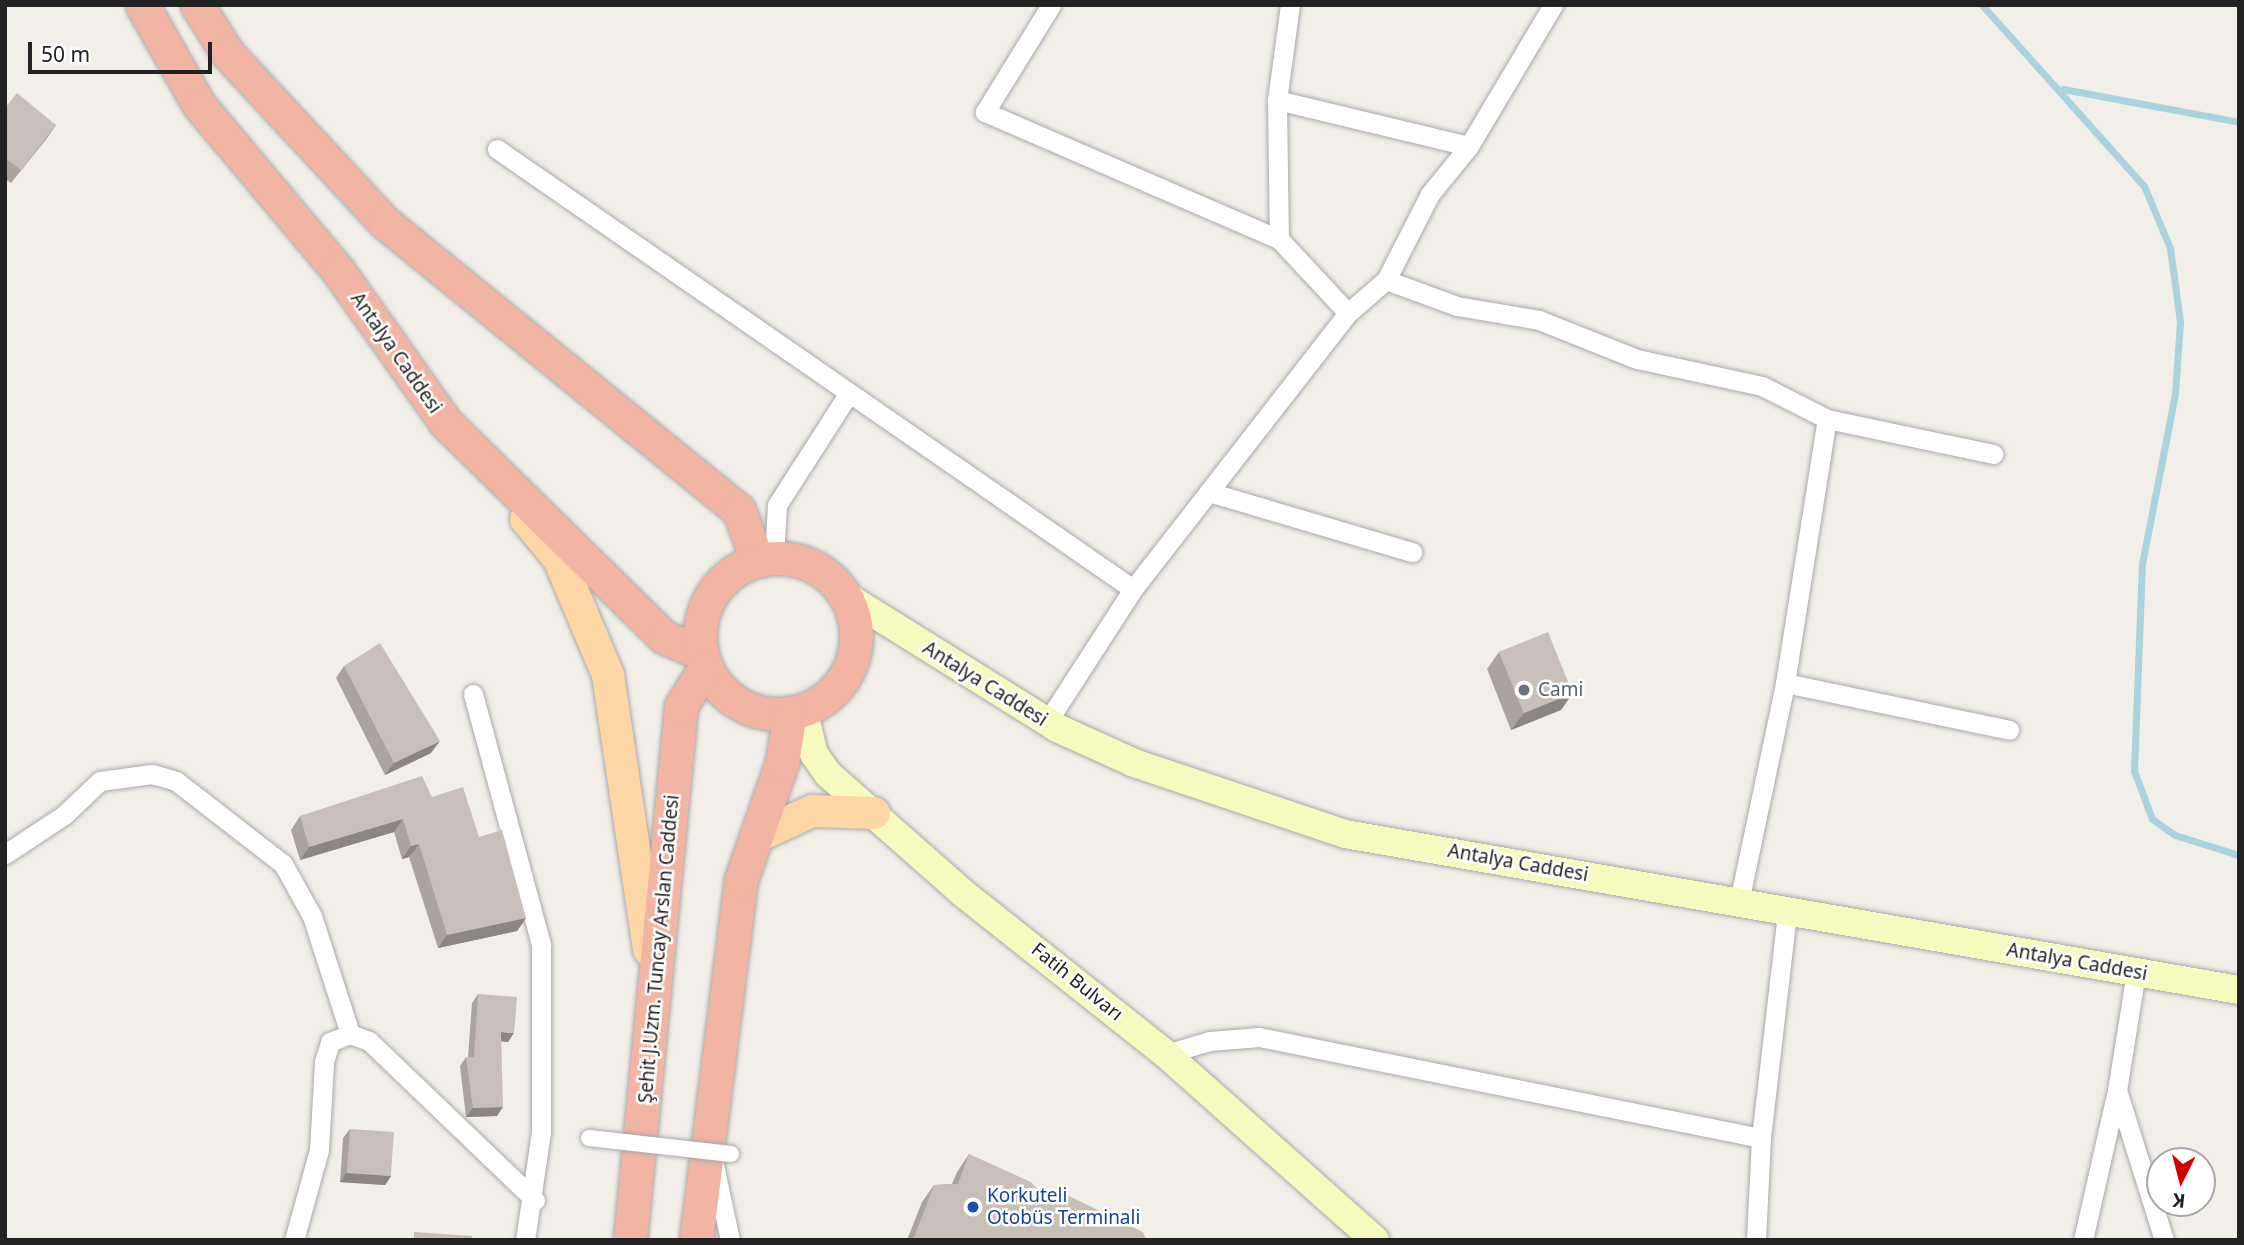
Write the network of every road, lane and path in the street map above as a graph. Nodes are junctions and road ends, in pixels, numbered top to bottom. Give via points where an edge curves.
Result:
1 (142, 5) edge
2 (197, 5) edge
3 (1051, 5) edge
4 (1290, 5) edge
5 (1553, 5) edge
6 (1277, 100) junction
7 (1469, 146) junction
8 (497, 149) dead end
9 (1279, 239) junction
10 (1386, 280) junction
11 (1348, 313) junction
12 (849, 393) junction
13 (1827, 419) junction
14 (449, 426) junction
15 (1993, 454) dead end
16 (1209, 492) junction
17 (1412, 552) dead end
18 (766, 559) junction
19 (1133, 589) junction
20 (846, 596) junction
21 (704, 660) junction
22 (1785, 684) junction
23 (473, 694) dead end
24 (797, 712) junction
25 (1047, 722) junction
26 (2008, 730) dead end
27 (874, 813) junction
28 (756, 837) junction
29 (5, 854) edge
30 (1739, 902) junction
31 (1787, 914) junction
32 (2136, 972) junction
33 (2239, 990) edge
34 (654, 996) junction
35 (350, 1034) junction
36 (1166, 1054) junction
37 (2117, 1090) junction
38 (589, 1138) dead end
39 (1761, 1138) junction
40 (720, 1145) junction
41 (535, 1200) junction
42 (294, 1240) edge
43 (525, 1240) edge
44 (630, 1240) edge
45 (696, 1240) edge
46 (730, 1240) edge
47 (1375, 1240) edge
48 (1756, 1240) edge
49 (2083, 1240) edge
50 (2164, 1240) edge

1 - 14 highway, Antalya Caddesi via 199,105 339,272
2 - 18 highway via 228,54 384,222 739,510
3 - 9 street via 985,111
4 - 6 street
5 - 7 street
6 - 7 street
6 - 9 street
7 - 10 street via 1430,194
8 - 12 street
9 - 11 street
10 - 11 street
10 - 13 street via 1457,306 1539,320 1625,355 1762,386
11 - 16 street
12 - 18 street via 778,505
12 - 19 street
13 - 15 street
13 - 22 street
14 - 21 highway, Antalya Caddesi via 664,637
14 - 34 main road via 559,559 608,675 639,854
16 - 17 street
16 - 19 street
18 - 20 highway via 820,569
18 - 21 highway via 733,571 707,601
19 - 25 street
20 - 24 highway via 857,632 850,669 825,699
20 - 25 main road, Antalya Caddesi
21 - 24 highway via 740,704
21 - 34 highway, Şehit J.Uzm. Tuncay Arslan Caddesi via 681,706
22 - 26 street
22 - 30 street
23 - 41 street via 541,945 541,1132
24 - 27 main road, Fatih Bulvarı via 814,754
24 - 28 highway
25 - 30 main road, Antalya Caddesi via 1134,763 1345,834
27 - 28 main road via 812,811
27 - 36 main road, Fatih Bulvarı via 964,894
28 - 40 highway via 741,880
29 - 35 street via 64,815 100,781 152,774 176,781 284,864 312,916
30 - 31 main road, Antalya Caddesi
31 - 32 main road, Antalya Caddesi
31 - 39 street
32 - 33 main road, Antalya Caddesi
32 - 37 street
34 - 44 highway, Şehit J.Uzm. Tuncay Arslan Caddesi
35 - 41 street via 369,1041
35 - 42 street via 330,1042 324,1062 319,1150
36 - 39 street via 1210,1041 1259,1037
36 - 47 main road, Fatih Bulvarı
37 - 49 street
37 - 50 street
38 - 40 street, bridge
39 - 48 street
40 - 45 highway
40 - 46 street
41 - 43 street

